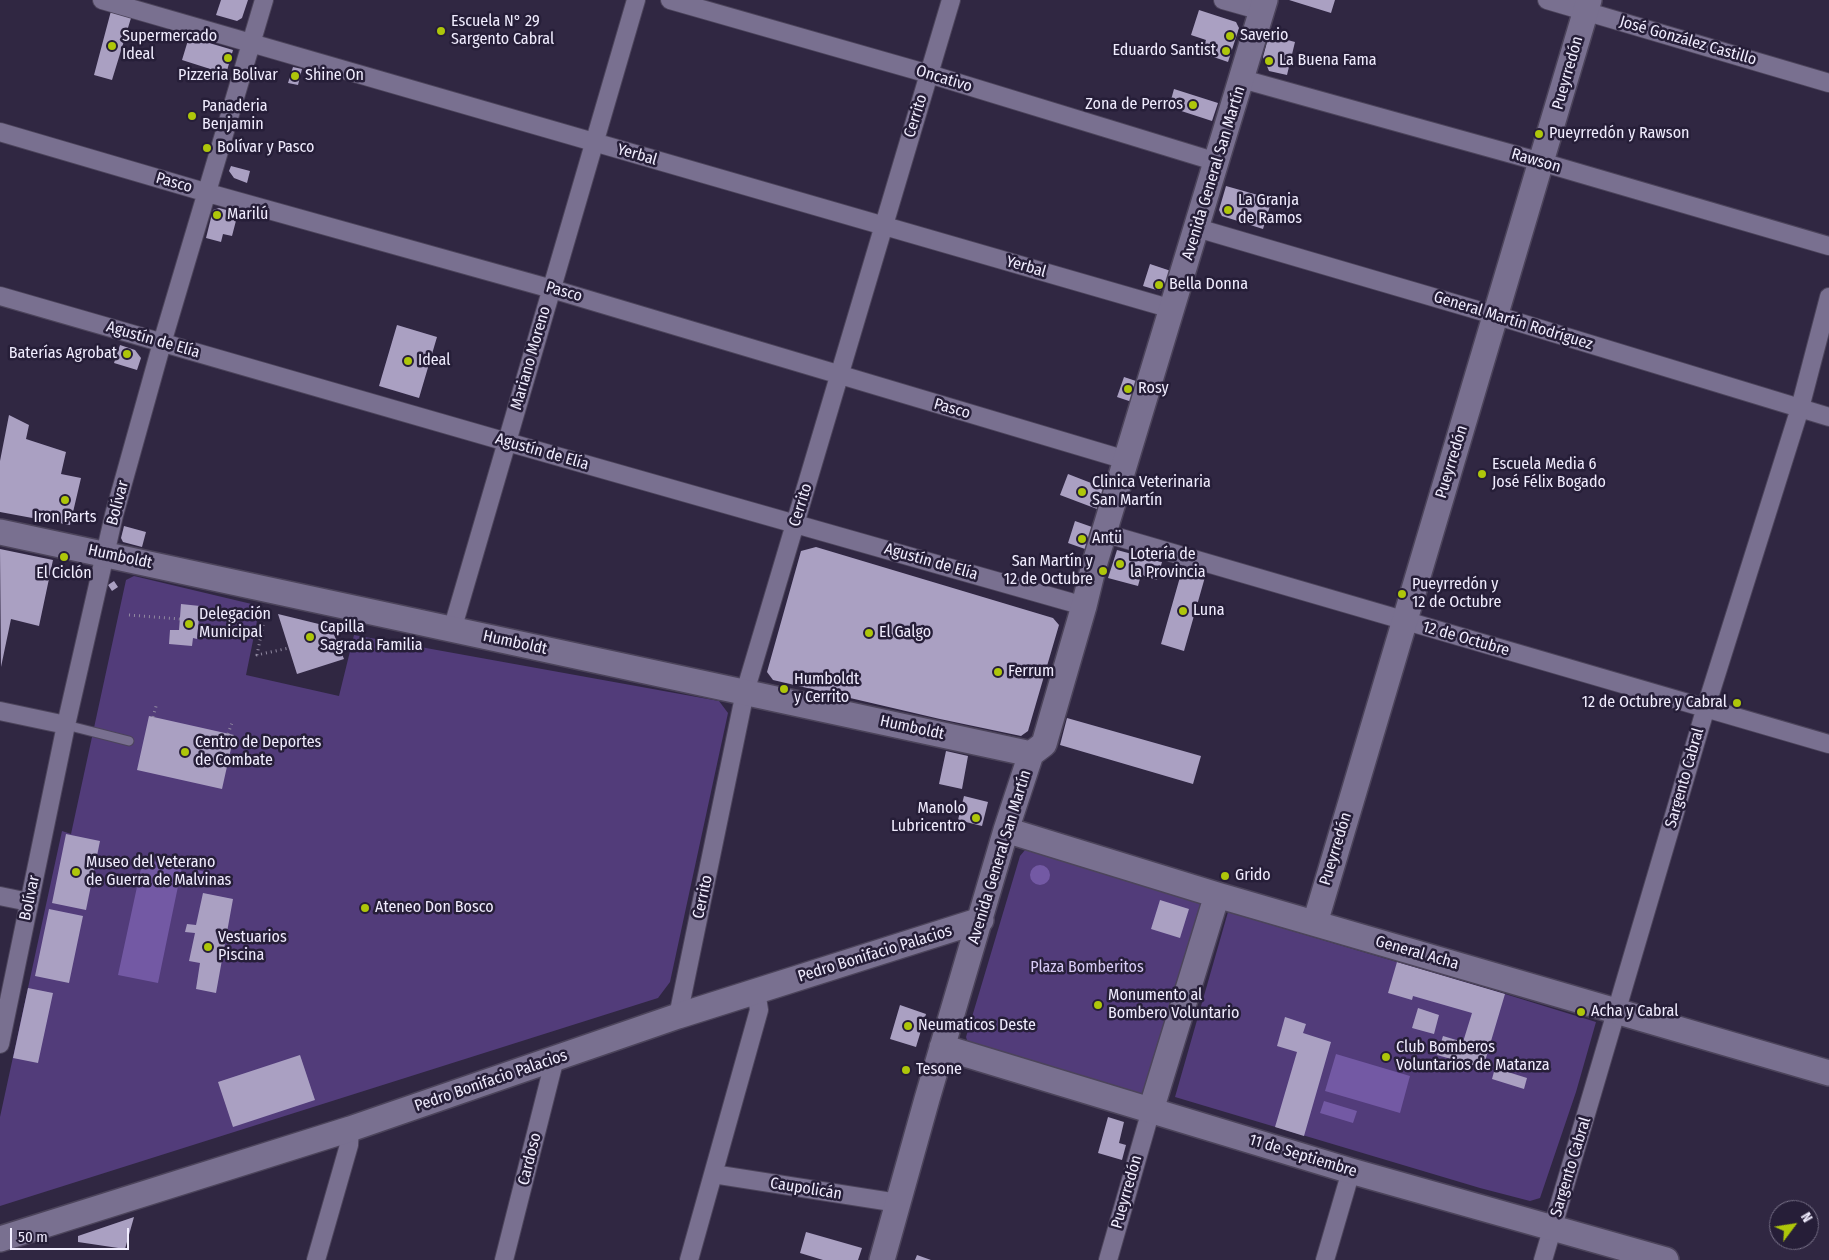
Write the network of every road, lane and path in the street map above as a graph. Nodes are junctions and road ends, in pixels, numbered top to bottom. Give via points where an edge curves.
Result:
1 (102, 0) edge
2 (264, 0) edge
3 (636, 0) edge
4 (670, 0) edge
5 (951, 0) edge
6 (1223, 0) edge
7 (1547, 0) edge
8 (1264, 6) edge
9 (1588, 6) edge
10 (252, 42) junction
11 (929, 74) junction
12 (1242, 79) junction
13 (1829, 83) edge
14 (0, 132) edge
15 (594, 143) junction
16 (1217, 162) junction
17 (1541, 162) junction
18 (208, 193) junction
19 (884, 225) junction
20 (1197, 228) junction
21 (1829, 246) edge
22 (552, 289) junction
23 (0, 296) edge
24 (1829, 297) edge
25 (1172, 309) junction
26 (1497, 315) junction
27 (162, 343) junction
28 (840, 376) junction
29 (1800, 408) junction
30 (1829, 417) edge
31 (507, 442) junction
32 (1126, 460) junction
33 (796, 524) junction
34 (0, 532) edge
35 (1104, 533) junction
36 (105, 554) junction
37 (1084, 606) junction
38 (266, 610) dead end
39 (129, 615) dead end
40 (180, 619) dead end
41 (1404, 621) junction
42 (452, 630) junction
43 (289, 648) dead end
44 (745, 692) junction
45 (157, 704) dead end
46 (1706, 708) junction
47 (0, 712) edge
48 (152, 716) dead end
49 (233, 720) dead end
50 (66, 725) junction
51 (228, 734) dead end
52 (128, 741) dead end
53 (1829, 744) edge
54 (1031, 754) junction
55 (1006, 830) junction
56 (1217, 895) junction
57 (0, 896) edge
58 (29, 902) junction
59 (981, 920) junction
60 (1315, 923) junction
61 (756, 991) junction
62 (1617, 1012) junction
63 (678, 1016) junction
64 (0, 1044) edge
65 (942, 1047) junction
66 (555, 1058) junction
67 (1829, 1073) edge
68 (1151, 1110) junction
69 (350, 1130) junction
70 (1351, 1170) junction
71 (713, 1174) junction
72 (898, 1203) junction
73 (1553, 1228) junction
74 (0, 1239) edge
75 (316, 1260) edge
76 (504, 1260) edge
77 (688, 1260) edge
78 (882, 1260) edge
79 (1108, 1260) edge
80 (1325, 1260) edge
81 (1543, 1260) edge
82 (1666, 1260) edge

1 - 10 street, Yerbal
2 - 10 street, Bolívar
3 - 15 street, Mariano Moreno
4 - 11 street, Oncativo
5 - 11 street, Cerrito
6 - 8 street
7 - 9 street, José González Castillo
8 - 12 street, Avenida General San Martín
9 - 13 street, José González Castillo
9 - 17 street, Pueyrredón
10 - 15 street, Yerbal
10 - 18 street, Bolívar
11 - 16 street, Oncativo
11 - 19 street, Cerrito
12 - 16 street, Avenida General San Martín
12 - 17 street, Rawson
14 - 18 street, Pasco
15 - 19 street, Yerbal
15 - 22 street, Mariano Moreno
16 - 20 street, Avenida General San Martín
17 - 21 street, Rawson
17 - 26 street, Pueyrredón
18 - 22 street, Pasco
18 - 27 street, Bolívar
19 - 25 street, Yerbal
19 - 28 street, Cerrito
20 - 25 street, Avenida General San Martín
20 - 26 street, General Martín Rodríguez
22 - 28 street, Pasco
22 - 31 street, Mariano Moreno
23 - 27 street, Agustín de Elía
24 - 29 street, Sargento Cabral
25 - 32 street, Avenida General San Martín
26 - 29 street, General Martín Rodríguez
26 - 41 street, Pueyrredón
27 - 31 street, Agustín de Elía
27 - 36 street, Bolívar
28 - 32 street, Pasco
28 - 33 street, Cerrito
29 - 30 street, General Martín Rodríguez
29 - 46 street, Sargento Cabral
31 - 33 street, Agustín de Elía
31 - 42 street, Mariano Moreno
32 - 35 street, Avenida General San Martín
33 - 37 street, Agustín de Elía
33 - 44 street, Cerrito
34 - 36 street, Humboldt
35 - 37 street, Avenida General San Martín
35 - 41 street, 12 de Octubre
36 - 42 street, Humboldt
36 - 50 street, Bolívar
37 - 54 street, Avenida General San Martín via 1044,744
38 - 43 path via 257,655
39 - 40 path
41 - 46 street, 12 de Octubre
41 - 60 street, Pueyrredón
42 - 44 street, Humboldt
44 - 54 street, Humboldt
44 - 63 street, Cerrito
45 - 48 path
46 - 53 street, 12 de Octubre
46 - 62 street, Sargento Cabral
47 - 50 street
49 - 51 path
50 - 52 lane
50 - 58 street, Bolívar
54 - 55 street, Avenida General San Martín
55 - 56 street, General Acha
55 - 59 street, Avenida General San Martín
56 - 60 street, General Acha
56 - 68 street, Pueyrredón
57 - 58 street
58 - 64 street, Bolívar
59 - 61 street, Pedro Bonifacio Palacios
59 - 65 street, Avenida General San Martín
60 - 62 street, General Acha
61 - 63 street, Pedro Bonifacio Palacios
61 - 71 street via 759,1010
62 - 67 street, General Acha
62 - 73 street, Sargento Cabral
63 - 66 street, Pedro Bonifacio Palacios
65 - 68 street, 11 de Septiembre
65 - 72 street, Avenida General San Martín
66 - 69 street, Pedro Bonifacio Palacios
66 - 76 street, Cardoso
68 - 70 street, 11 de Septiembre
68 - 79 street, Pueyrredón
69 - 74 street, Pedro Bonifacio Palacios
69 - 75 street via 349,1145
70 - 73 street, 11 de Septiembre
70 - 80 street
71 - 72 street, Caupolicán
71 - 77 street
72 - 78 street, Avenida General San Martín
73 - 81 street, Sargento Cabral
73 - 82 street, 11 de Septiembre

